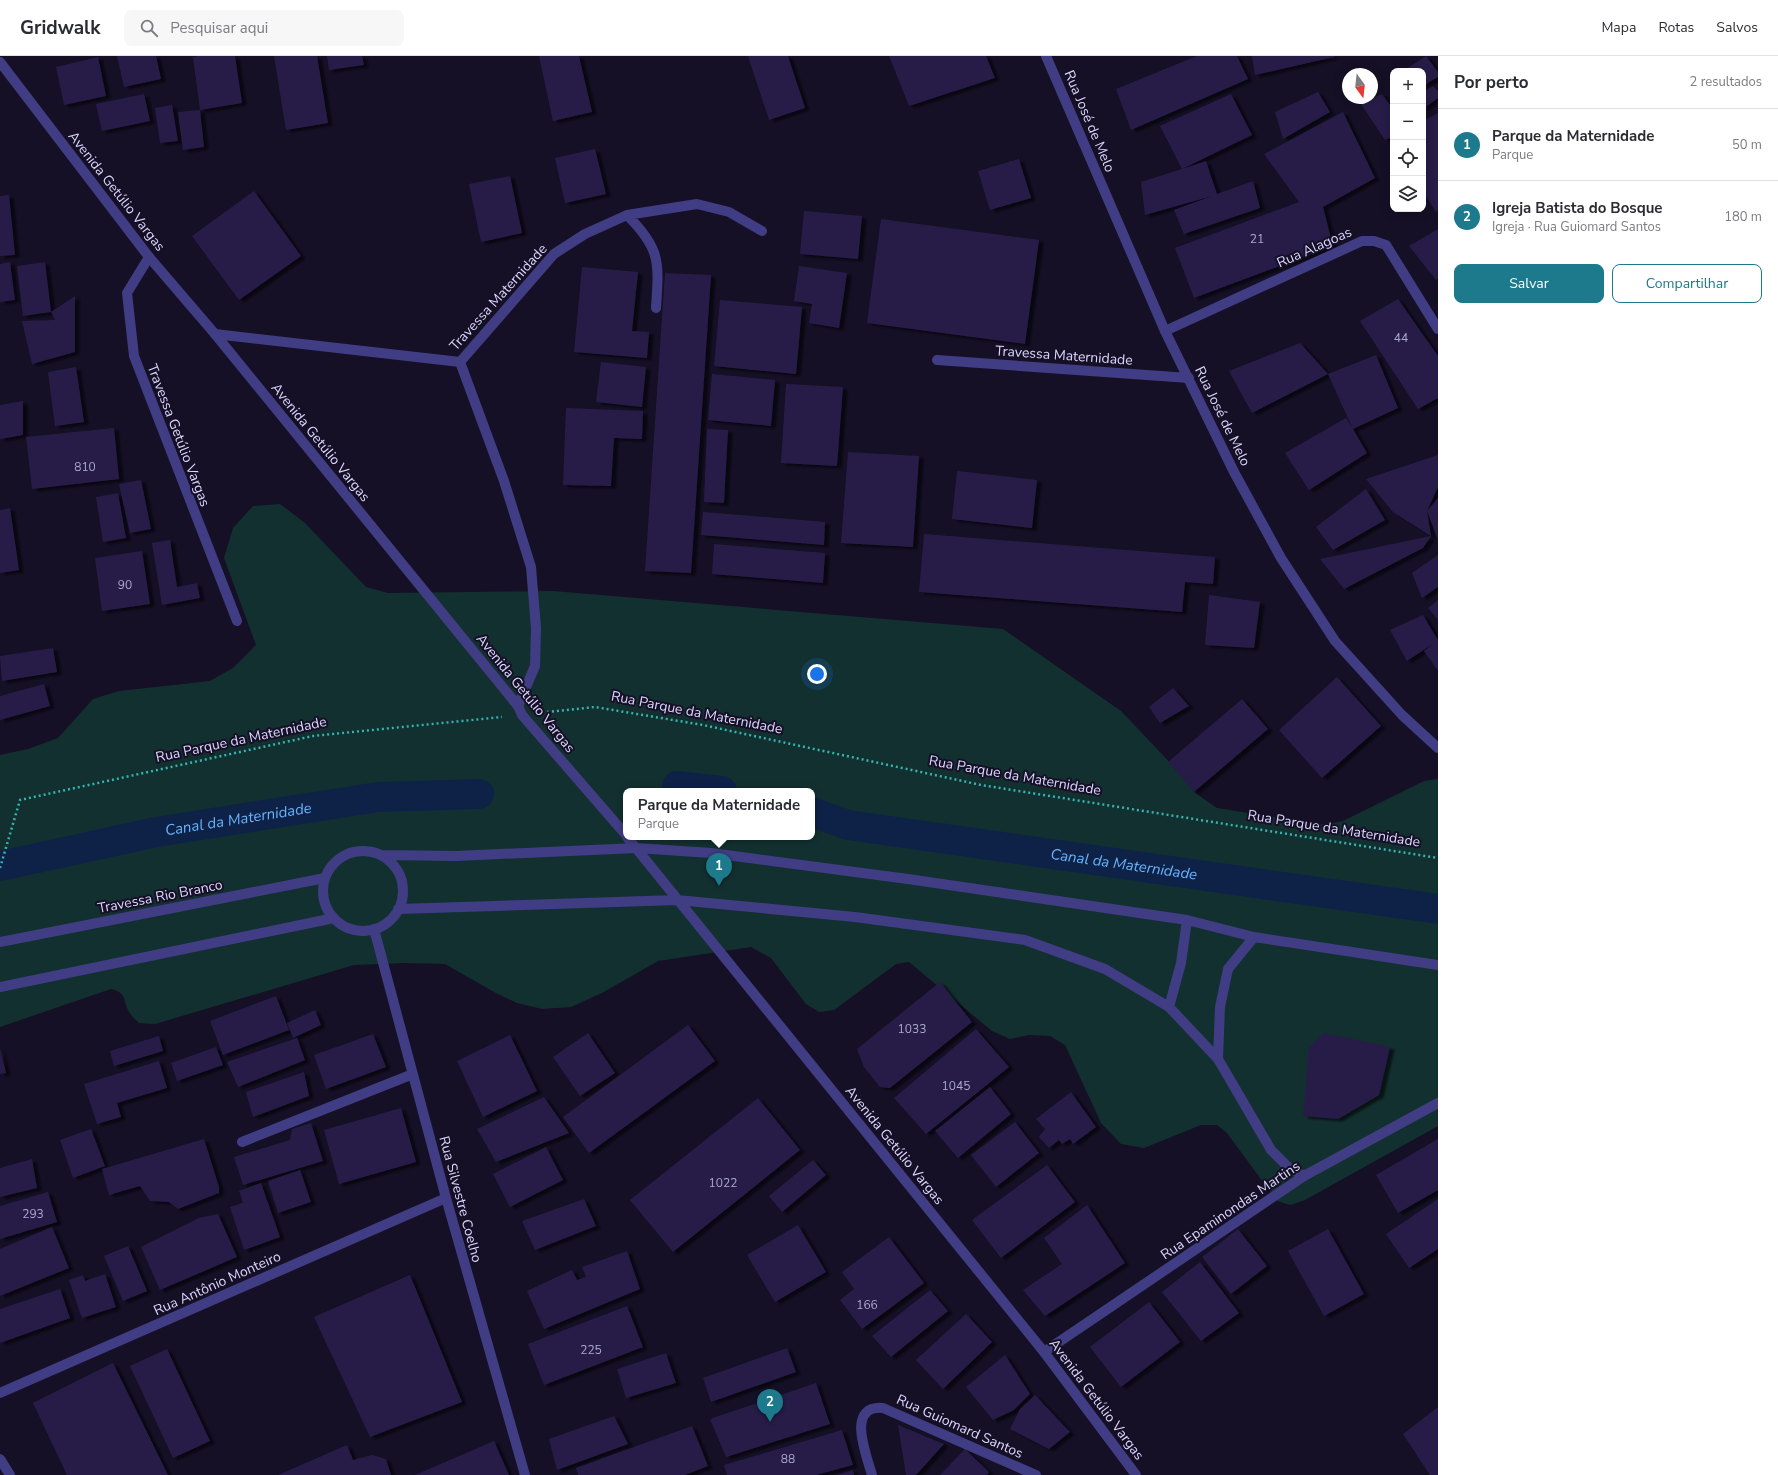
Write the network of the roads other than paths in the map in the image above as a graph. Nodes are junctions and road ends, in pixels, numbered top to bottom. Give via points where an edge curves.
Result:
1 (1046, 56) edge
2 (0, 62) edge
3 (627, 215) junction
4 (762, 231) dead end
5 (149, 257) junction
6 (656, 308) dead end
7 (1438, 329) edge
8 (1165, 331) junction
9 (215, 334) junction
10 (937, 360) dead end
11 (460, 362) junction
12 (1189, 378) junction
13 (237, 622) dead end
14 (520, 710) junction
15 (1438, 748) edge
16 (623, 831) edge
17 (630, 840) edge
18 (637, 848) junction
19 (381, 855) junction
20 (325, 878) junction
21 (677, 900) junction
22 (398, 909) junction
23 (334, 918) junction
24 (1187, 920) junction
25 (374, 929) junction
26 (1254, 937) junction
27 (0, 942) edge
28 (1438, 965) edge
29 (0, 987) edge
30 (1169, 1007) junction
31 (1218, 1059) junction
32 (414, 1074) junction
33 (1438, 1103) edge
34 (242, 1142) dead end
35 (1304, 1176) junction
36 (446, 1198) junction
37 (1044, 1352) junction
38 (0, 1393) edge
39 (0, 1458) edge
40 (10, 1475) edge
41 (525, 1475) edge
42 (872, 1475) edge
43 (1036, 1475) edge
44 (1136, 1475) edge

1 - 8 street, Rua José de Melo
2 - 5 street, Avenida Getúlio Vargas
3 - 4 street, Travessa Maternidade via 697,204 729,212
3 - 6 street via 643,231 655,251 658,276
3 - 11 street, Travessa Maternidade via 585,234 554,254
5 - 9 street, Avenida Getúlio Vargas
5 - 13 street, Travessa Getúlio Vargas via 128,293 134,356
7 - 8 street, Rua Alagoas via 1386,245 1362,241
8 - 12 street, Rua José de Melo
9 - 11 street, Travessa Maternidade
9 - 14 street, Avenida Getúlio Vargas
10 - 12 street, Travessa Maternidade
11 - 14 street via 504,481 531,567 536,628 535,666
12 - 15 street, Rua José de Melo via 1234,472 1281,558 1336,641 1402,714
14 - 16 street, Avenida Getúlio Vargas
17 - 18 street, Avenida Getúlio Vargas
18 - 19 street via 456,856
18 - 21 street, Avenida Getúlio Vargas
18 - 24 street via 711,853
19 - 20 street via 368,851 354,852 342,857 332,866
19 - 22 street via 399,873 402,898
20 - 23 street via 324,900
20 - 27 street, Travessa Rio Branco
21 - 22 street
21 - 30 street via 855,917 1025,940 1105,969
21 - 37 street, Avenida Getúlio Vargas
22 - 25 street via 384,925
23 - 25 street via 353,930
23 - 29 street
24 - 26 street
24 - 30 street via 1181,963
25 - 32 street, Rua Silvestre Coelho
26 - 28 street
26 - 31 street via 1228,969 1220,1007
30 - 31 street
31 - 35 street via 1271,1150 1288,1167
32 - 34 street
32 - 36 street, Rua Silvestre Coelho
33 - 35 street, Rua Epaminondas Martins
35 - 37 street, Rua Epaminondas Martins
36 - 38 street, Rua Antônio Monteiro
36 - 41 street, Rua Silvestre Coelho
37 - 44 street, Avenida Getúlio Vargas
39 - 40 street
42 - 43 street, Rua Guiomard Santos via 860,1425 867,1411 875,1407 883,1408

